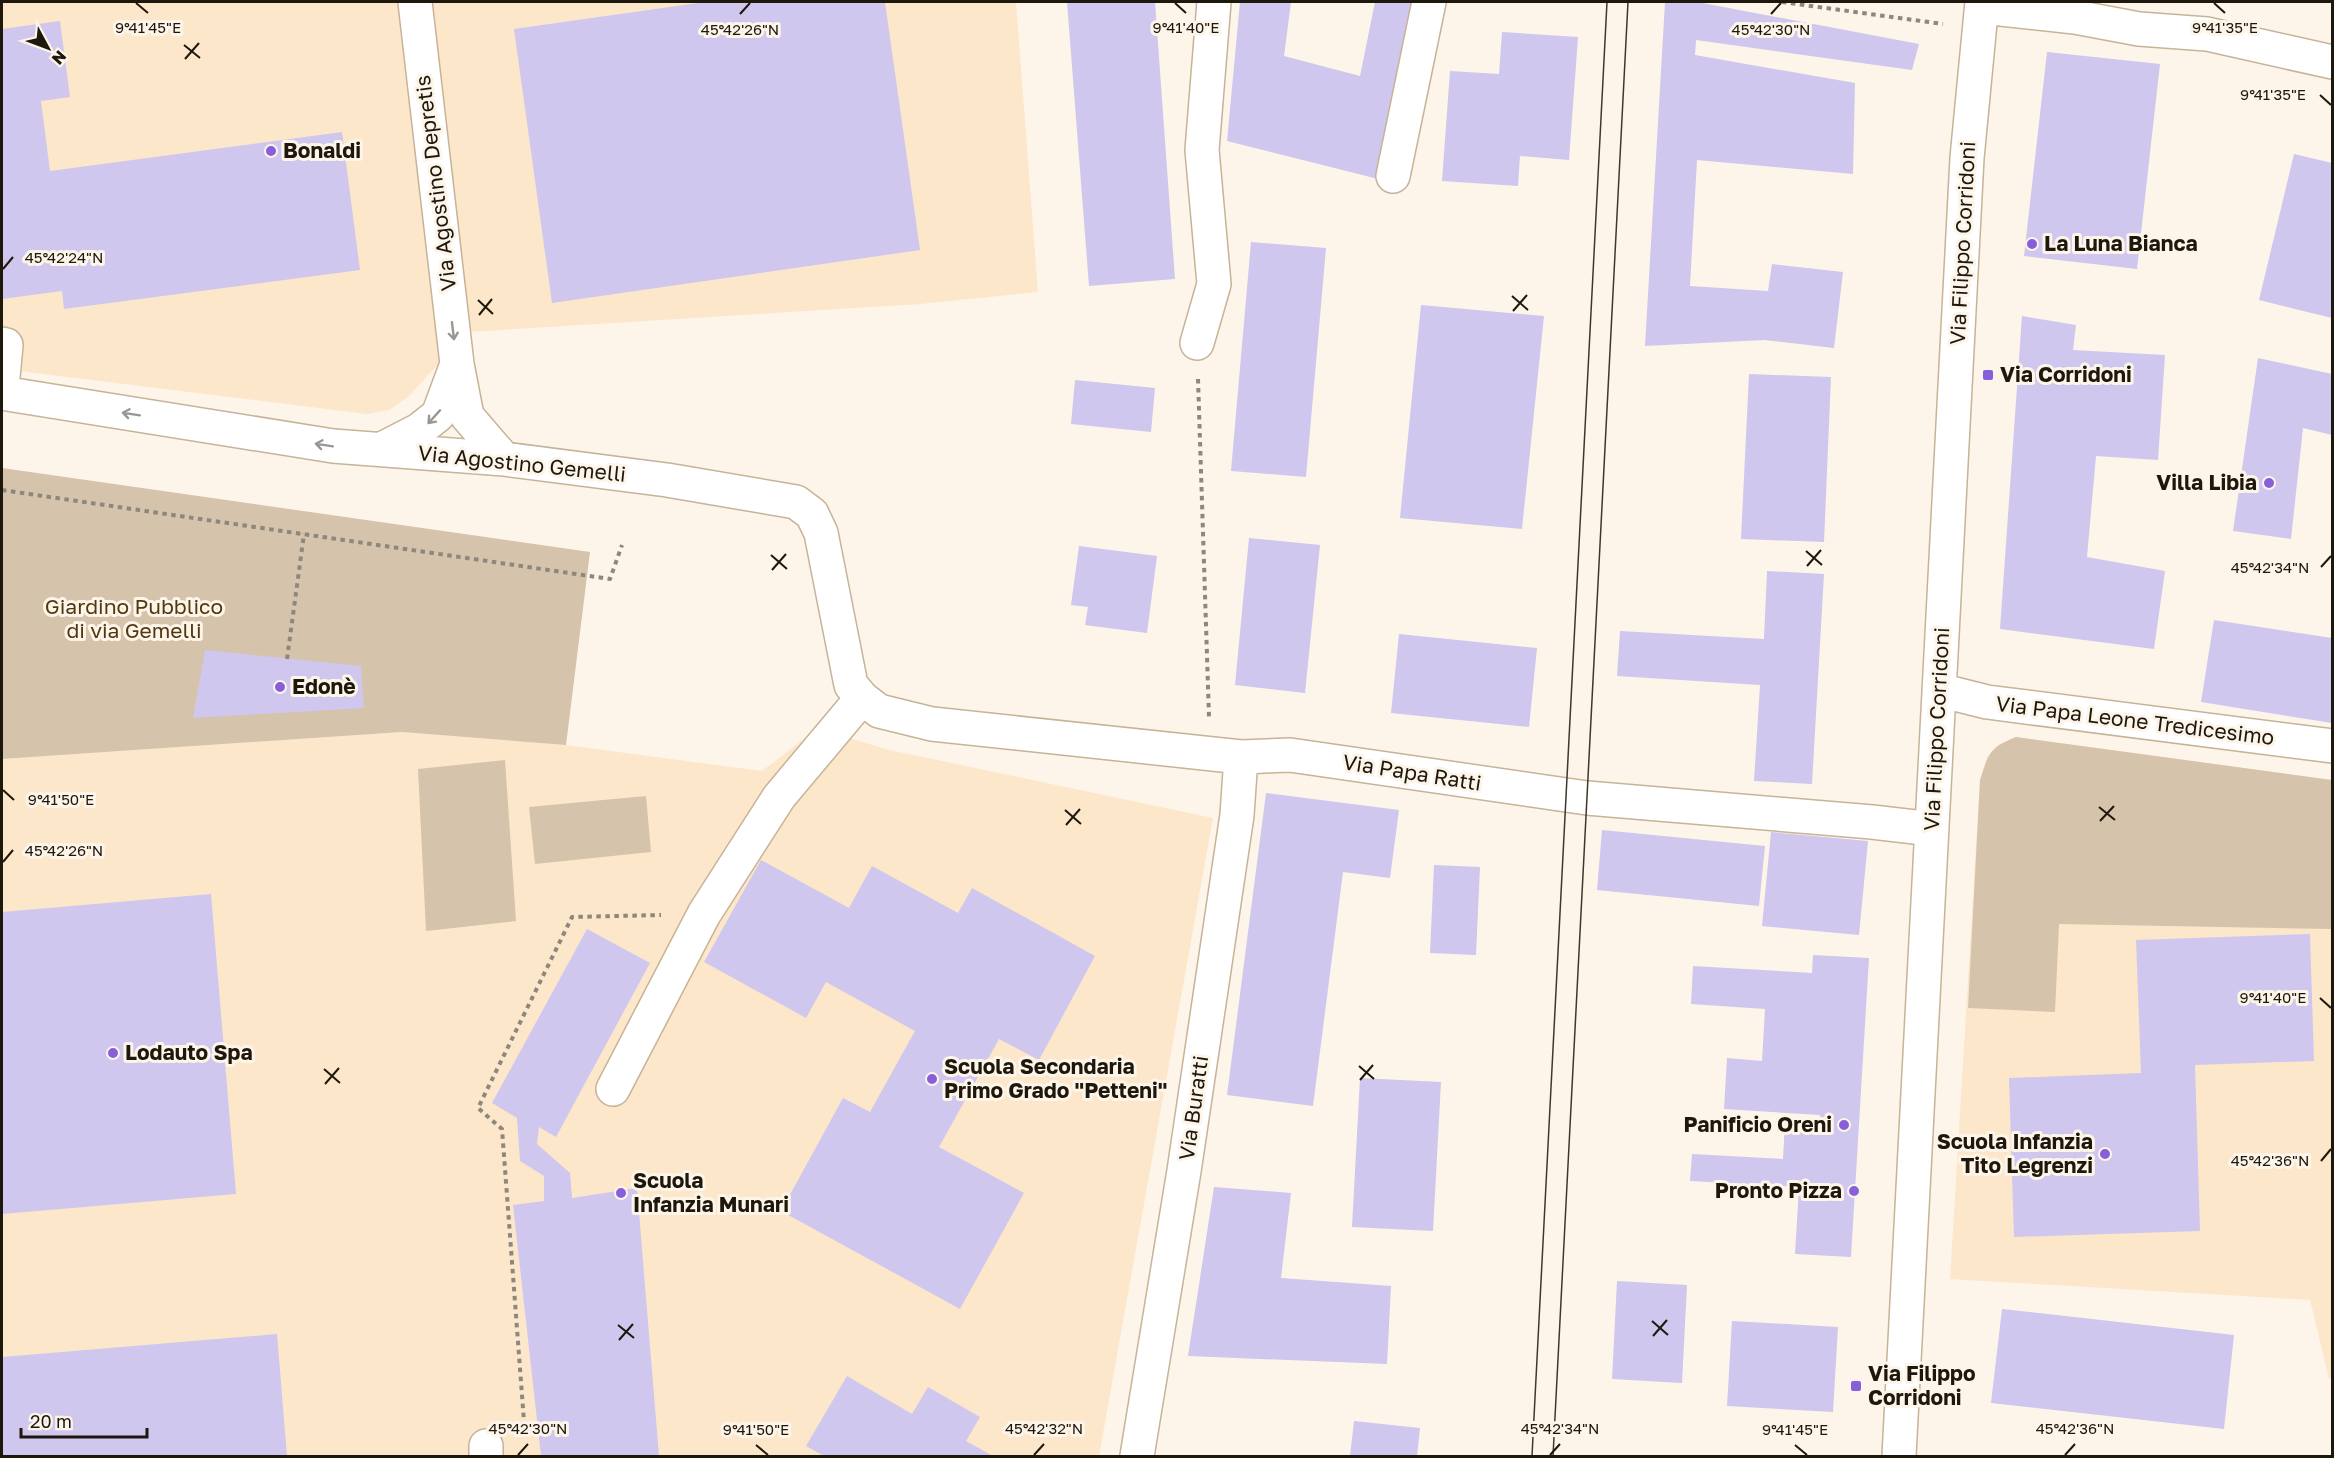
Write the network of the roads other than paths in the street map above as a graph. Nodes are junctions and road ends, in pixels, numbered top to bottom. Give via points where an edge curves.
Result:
1 (416, 2) edge
2 (1214, 2) edge
3 (1429, 2) edge
4 (1981, 13) edge
5 (2332, 62) edge
6 (1393, 176) dead end
7 (1197, 343) road end
8 (2, 344) edge
9 (457, 364) junction
10 (2, 388) edge
11 (2, 393) edge
12 (382, 449) junction
13 (504, 459) junction
14 (1939, 690) junction
15 (862, 698) junction
16 (2332, 746) edge
17 (1226, 756) junction
18 (1932, 829) junction
19 (613, 1089) dead end
20 (1137, 1456) edge
21 (1899, 1456) edge

1 -> 9 street, Via Agostino Depretis
2 - 7 street via 1202,150 1214,284
3 - 6 street
4 - 5 street via 2076,17 2139,29 2207,34
4 - 14 street, Via Filippo Corridoni via 1967,158
8 - 10 street via 6,345
9 -> 12 street, Via Agostino Depretis via 438,416
9 - 13 street, Via Agostino Depretis via 467,416
12 -> 11 street, Via Agostino Gemelli via 333,446
12 - 13 street, Via Agostino Gemelli
13 - 15 street, Via Agostino Gemelli via 796,502 812,514 822,533 851,686
14 - 16 street, Via Papa Leone Tredicesimo via 1987,702
14 - 18 street, Via Filippo Corridoni
15 - 17 street, Via Papa Ratti via 879,711 932,724
15 - 19 street via 779,797 704,914
17 - 18 street, Via Papa Ratti via 1290,755 1576,796
17 - 20 street, Via Buratti via 1237,815
18 - 21 street, Via Filippo Corridoni

